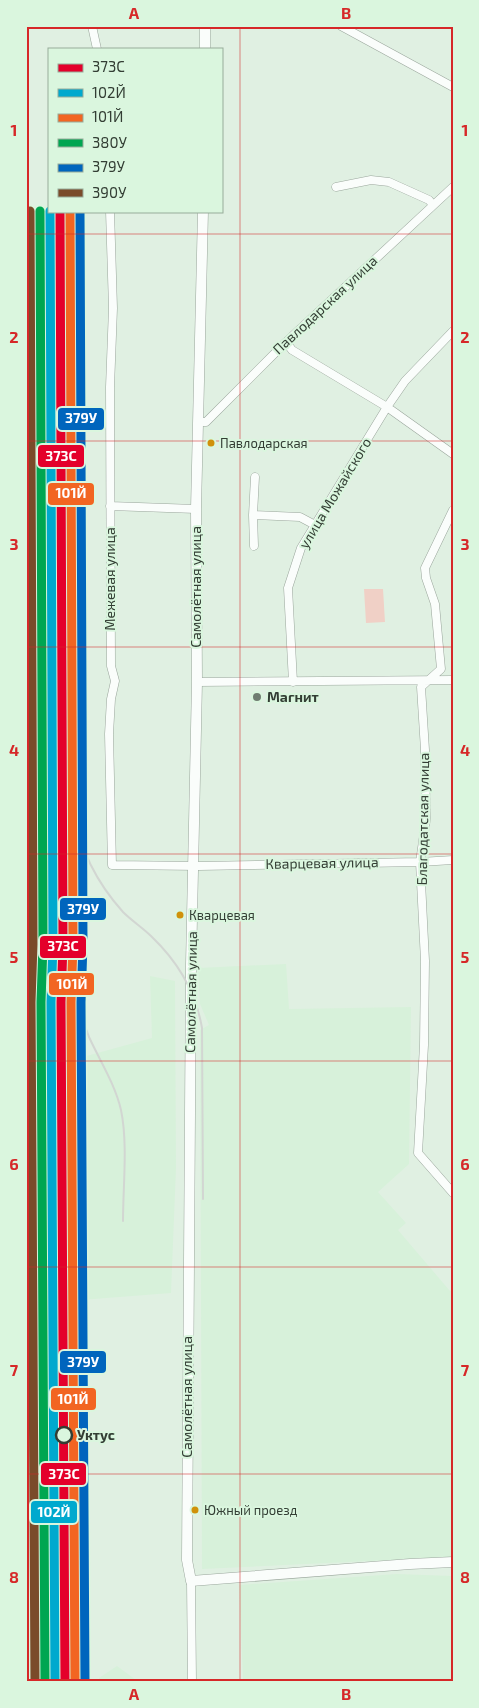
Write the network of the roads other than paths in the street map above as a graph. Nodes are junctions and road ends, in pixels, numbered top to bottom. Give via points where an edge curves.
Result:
1 (92, 26) edge
2 (206, 26) edge
3 (341, 26) edge
4 (97, 48) edge
5 (205, 48) edge
6 (453, 86) edge
7 (336, 187) dead end
8 (453, 187) edge
9 (433, 204) junction
10 (110, 212) edge
11 (203, 212) edge
12 (453, 330) edge
13 (286, 342) junction
14 (386, 407) junction
15 (199, 422) junction
16 (453, 454) edge
17 (255, 476) dead end
18 (110, 506) junction
19 (196, 508) junction
20 (453, 510) edge
21 (253, 514) junction
22 (315, 525) junction
23 (254, 546) dead end
24 (430, 679) junction
25 (453, 680) edge
26 (196, 682) junction
27 (293, 682) junction
28 (453, 860) edge
29 (420, 862) junction
30 (192, 866) junction
31 (453, 1193) edge
32 (453, 1562) edge
33 (191, 1581) junction
34 (192, 1682) edge

1 - 4 street
2 - 5 main road
3 - 6 street
7 - 9 street via 370,180 389,182
8 - 9 street, Павлодарская улица
9 - 13 street, Павлодарская улица
10 - 18 street, Межевая улица via 113,308
11 - 15 main road, Самолётная улица
12 - 14 street, улица Можайского via 405,381
13 - 14 street via 292,350
13 - 15 street, Павлодарская улица via 206,422
14 - 16 street
14 - 22 street, улица Можайского
15 - 19 main road, Самолётная улица
17 - 21 street
18 - 19 street
18 - 30 street, Межевая улица via 111,666 115,681 108,734 112,865
19 - 26 main road, Самолётная улица
20 - 24 street, Благодатская улица via 425,568 435,604 441,669
21 - 22 street via 300,516
21 - 23 street
22 - 27 street, улица Можайского via 301,548 288,588
24 - 25 street
24 - 27 street
24 - 29 street, Благодатская улица via 421,687 426,820
26 - 27 street
26 - 30 main road, Самолётная улица
28 - 29 street, Кварцевая улица
29 - 30 street, Кварцевая улица
29 - 31 street, Благодатская улица via 425,961 418,1153
30 - 33 main road, Самолётная улица via 186,1488 187,1560
32 - 33 main road
33 - 34 street, Самолётная улица

